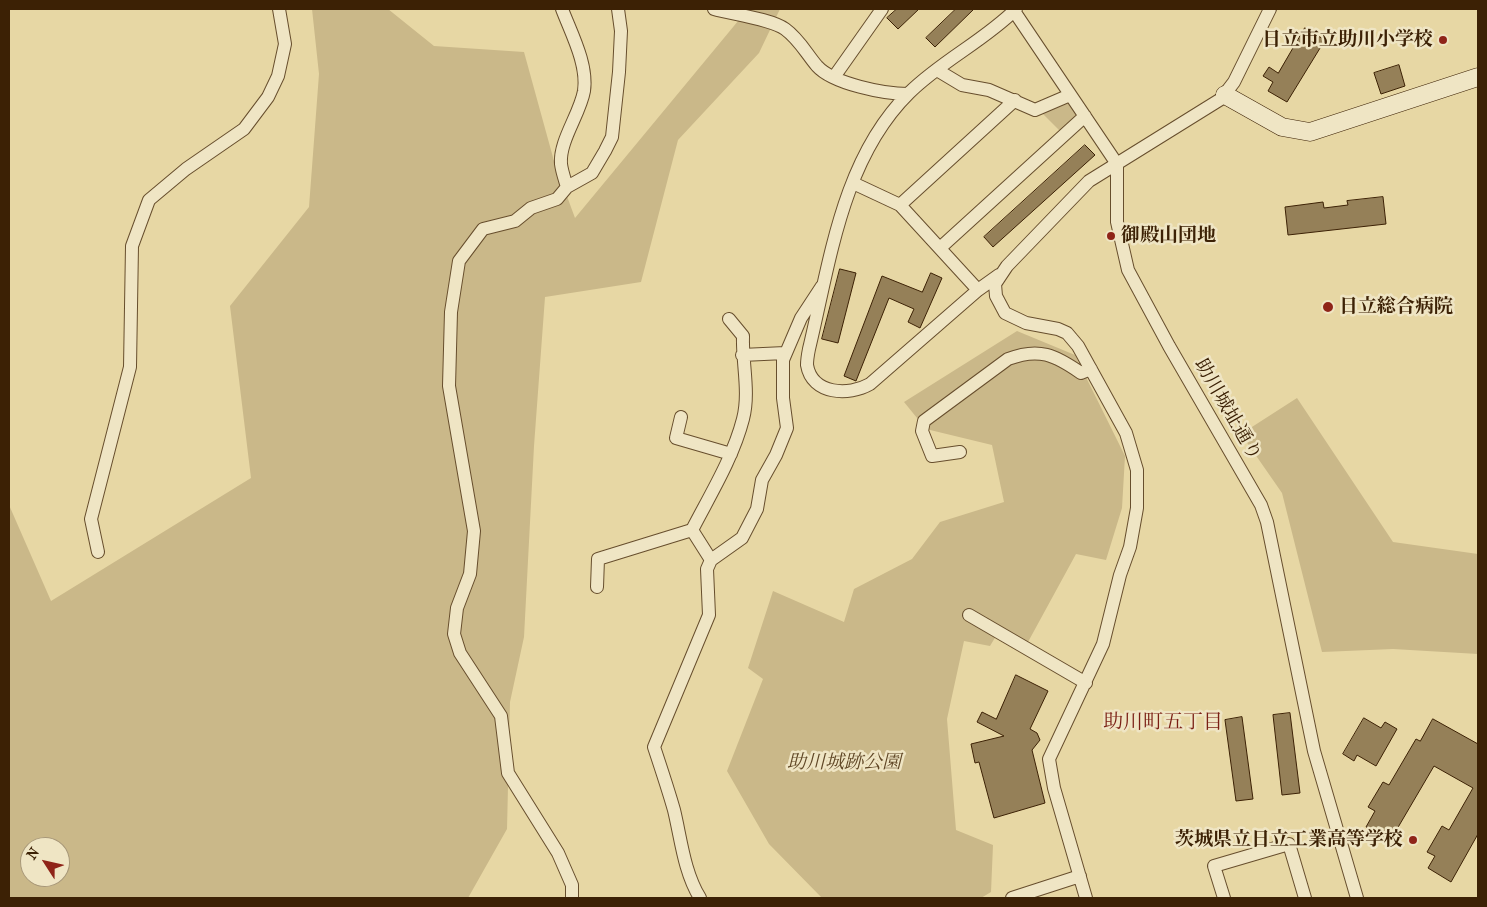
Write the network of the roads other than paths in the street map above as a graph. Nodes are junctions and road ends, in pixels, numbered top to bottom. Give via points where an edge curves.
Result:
1 (279, 9) edge
2 (562, 9) edge
3 (618, 9) edge
4 (714, 9) edge
5 (882, 9) edge
6 (1270, 9) edge
7 (1015, 10) edge
8 (936, 70) junction
9 (834, 77) junction
10 (1478, 77) edge
11 (908, 94) junction
12 (1070, 95) junction
13 (1225, 95) junction
14 (1015, 100) junction
15 (1085, 116) junction
16 (1117, 164) junction
17 (853, 183) junction
18 (567, 187) junction
19 (900, 205) junction
20 (940, 248) junction
21 (999, 275) junction
22 (825, 282) junction
23 (978, 290) junction
24 (729, 319) dead end
25 (785, 353) junction
26 (742, 355) junction
27 (1091, 369) junction
28 (680, 417) dead end
29 (960, 452) dead end
30 (731, 454) junction
31 (692, 530) junction
32 (98, 552) dead end
33 (711, 560) junction
34 (597, 587) dead end
35 (969, 615) dead end
36 (1086, 683) junction
37 (1080, 876) junction
38 (572, 898) edge
39 (700, 898) edge
40 (1012, 898) edge
41 (1086, 898) edge
42 (1224, 898) edge
43 (1305, 898) edge
44 (1356, 898) edge

1 - 32 street via 285,44 278,76 268,97 244,129 148,200 132,246 130,367 91,520
2 - 18 street via 583,67 584,89 561,163
3 - 18 street via 621,31 612,137 592,173
4 - 9 street via 783,27 800,42 819,68
5 - 9 street
6 - 13 street
7 - 8 street
7 - 12 street
8 - 11 street
8 - 14 street via 962,85 989,90
9 - 11 street via 889,94
10 - 13 street via 1310,132 1282,127
11 - 17 street via 877,133
12 - 14 street via 1035,110
12 - 15 street
13 - 16 street
14 - 19 street
15 - 16 street
15 - 20 street
16 - 21 street via 1080,189
16 - 44 street, 助川城址通り via 1117,222 1128,270 1261,505 1267,522 1314,751
17 - 19 street
17 - 22 street
18 - 38 street via 556,199 531,208 515,221 482,229 459,261 451,312 449,386 474,531 470,574 457,608 454,634 460,653 501,716 508,773 558,853 572,884
19 - 20 street
20 - 23 street
21 - 23 street
21 - 27 street via 995,284 996,296 1005,313 1026,323 1067,333
22 - 23 street via 807,366 822,386 847,393 870,384
22 - 25 street via 801,318
24 - 26 street via 743,336
25 - 26 street
25 - 33 street via 787,428 762,480 757,509 742,538
26 - 30 street via 746,385 743,419
27 - 29 street via 1081,373 1052,354 1044,353 1008,359 924,421 922,431 932,456
27 - 36 street via 1126,433 1136,470 1137,508 1130,547 1103,644
28 - 30 street via 676,438
30 - 31 street
31 - 33 street
31 - 34 street via 598,559
33 - 39 street via 707,569 709,615 654,747 683,851
35 - 36 street
36 - 37 street via 1049,759 1054,788
37 - 40 street
37 - 41 street
42 - 43 street via 1214,866 1289,844

